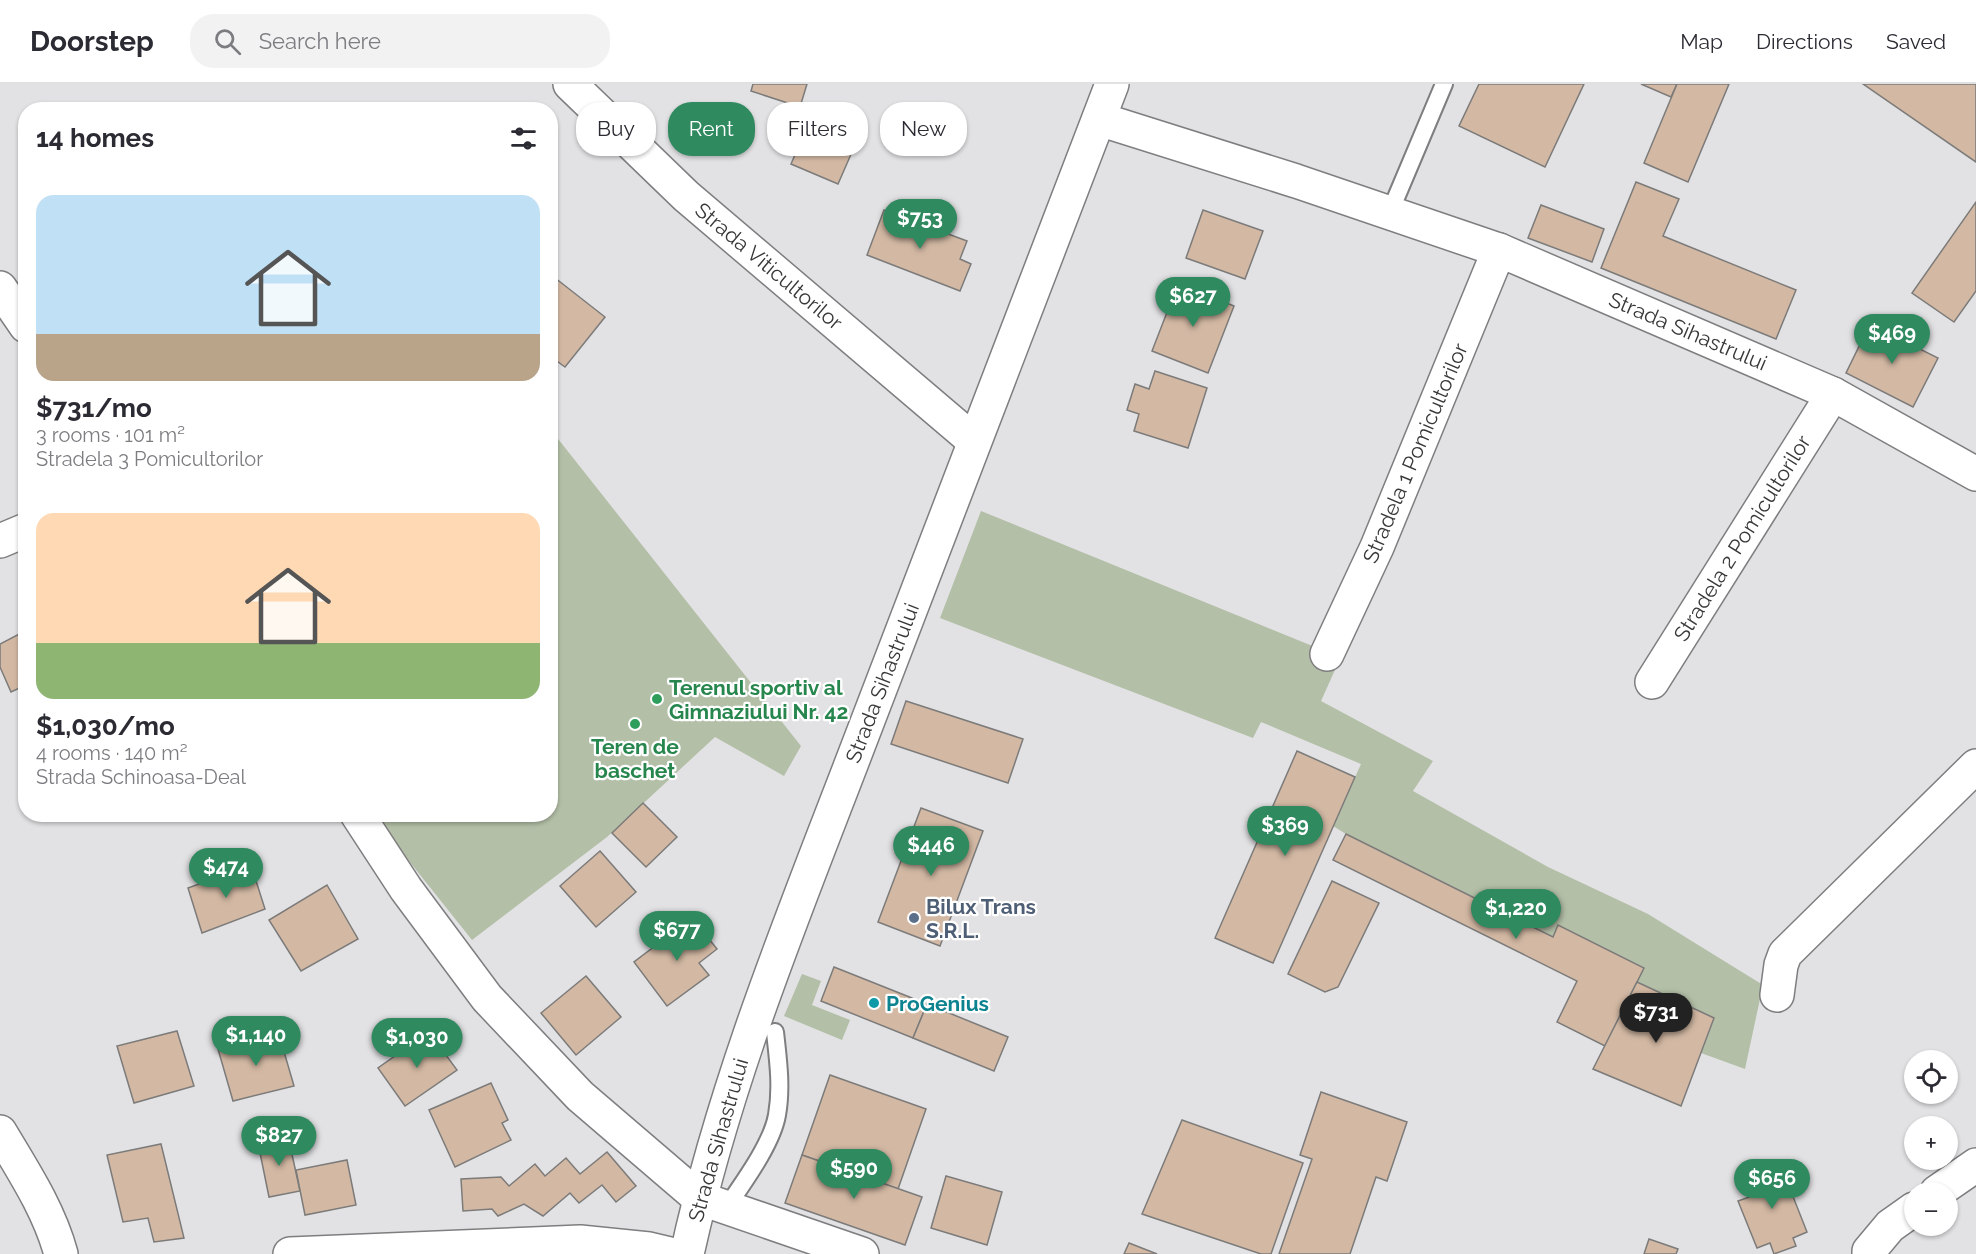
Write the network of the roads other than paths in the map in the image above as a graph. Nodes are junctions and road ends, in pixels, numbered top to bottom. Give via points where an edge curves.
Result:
1 (570, 84) edge
2 (1112, 84) edge
3 (1444, 84) edge
4 (1098, 118) junction
5 (1390, 212) junction
6 (1499, 250) junction
7 (0, 288) edge
8 (18, 314) edge
9 (1833, 394) junction
10 (974, 441) junction
11 (1976, 474) edge
12 (18, 533) edge
13 (0, 541) edge
14 (1327, 654) dead end
15 (1652, 682) dead end
16 (1976, 766) edge
17 (362, 822) edge
18 (1777, 995) dead end
19 (775, 1032) dead end
20 (0, 1132) edge
21 (1976, 1165) edge
22 (1951, 1182) edge
23 (713, 1203) junction
24 (1904, 1216) edge
25 (369, 1252) edge
26 (62, 1254) edge
27 (290, 1254) edge
28 (670, 1254) edge
29 (687, 1254) edge
30 (862, 1254) edge
31 (1869, 1254) edge

1 - 10 street, Strada Viticultorilor via 686,196
2 - 4 street, Strada Sihastrului
3 - 5 lane
4 - 5 street, Strada Sihastrului
4 - 10 street, Strada Sihastrului
5 - 6 street, Strada Sihastrului
6 - 9 street, Strada Sihastrului
6 - 14 street, Stradela 1 Pomicultorilor via 1377,547
7 - 8 street
9 - 11 street, Strada Sihastrului
9 - 15 street, Stradela 2 Pomicultorilor
10 - 23 street, Strada Sihastrului via 753,1023
12 - 13 street
16 - 18 street via 1785,954
17 - 23 street via 406,889 487,998 580,1096
19 - 23 lane via 780,1084 777,1117 762,1154
20 - 26 street via 37,1193
21 - 22 street
23 - 29 street, Strada Sihastrului
23 - 30 street
24 - 31 street via 1890,1226
25 - 27 street
25 - 28 street via 580,1242

